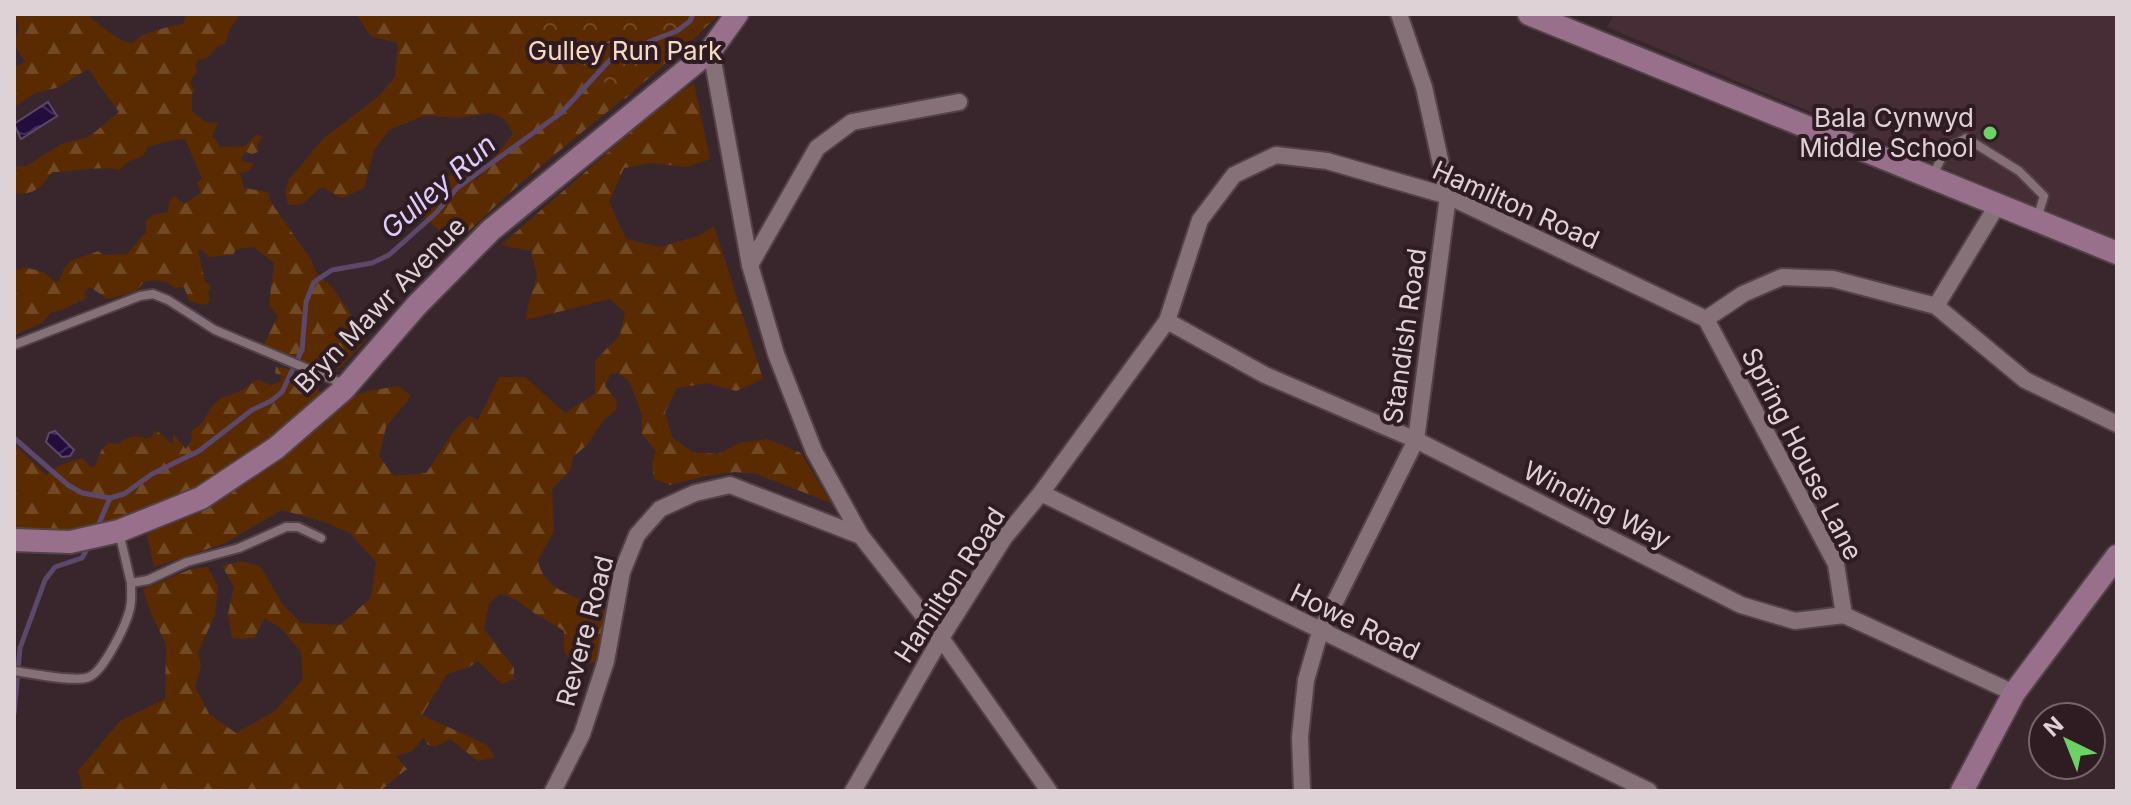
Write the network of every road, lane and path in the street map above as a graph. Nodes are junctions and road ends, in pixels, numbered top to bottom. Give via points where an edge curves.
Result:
1 (737, 14) edge
2 (1399, 14) edge
3 (1529, 14) edge
4 (711, 50) junction
5 (959, 102) dead end
6 (1932, 178) junction
7 (1448, 196) junction
8 (1998, 204) junction
9 (2036, 220) junction
10 (2117, 253) edge
11 (750, 265) junction
12 (1936, 306) junction
13 (1706, 319) junction
14 (1167, 321) junction
15 (14, 345) edge
16 (346, 386) junction
17 (2117, 424) edge
18 (1416, 440) junction
19 (1041, 493) junction
20 (110, 534) junction
21 (861, 536) junction
22 (321, 538) dead end
23 (14, 540) edge
24 (2117, 556) edge
25 (131, 583) junction
26 (1844, 615) junction
27 (1320, 632) junction
28 (941, 638) junction
29 (14, 671) edge
30 (2014, 693) junction
31 (553, 791) edge
32 (853, 791) edge
33 (1049, 791) edge
34 (1302, 791) edge
35 (1649, 791) edge
36 (1962, 791) edge

1 - 4 street, Bryn Mawr Avenue
2 - 7 street, Standish Road via 1424,87
3 - 6 street
4 - 11 street
4 - 16 street, Bryn Mawr Avenue via 491,230
5 - 11 street via 852,122 817,148
6 - 8 street
6 - 9 lane via 1946,149 1966,138 2019,171 2044,196
7 - 13 street, Hamilton Road
7 - 14 street, Hamilton Road via 1327,161 1276,155 1234,175 1200,220
7 - 18 street, Standish Road
8 - 9 street
8 - 12 street
9 - 10 street
11 - 21 street via 776,354 814,451
12 - 13 street via 1833,279 1782,277
12 - 17 street via 2025,380
13 - 26 street, Spring House Lane via 1836,564
14 - 18 street, Winding Way via 1265,375
14 - 19 street, Hamilton Road
15 - 16 lane via 153,294 215,330
16 - 20 street, Bryn Mawr Avenue via 276,448 201,498
18 - 26 street, Winding Way via 1741,605 1795,621
18 - 27 street, Standish Road
19 - 27 street, Howe Road
19 - 28 street, Hamilton Road via 1004,538
20 - 23 street, Bryn Mawr Avenue via 70,542
20 - 25 lane
21 - 28 street
21 - 31 street, Revere Road via 730,485 660,509 637,535 622,572 606,661 582,734
22 - 25 lane via 286,527
24 - 30 street
25 - 29 lane via 130,608 100,669 88,678
26 - 30 street
27 - 34 street, Standish Road via 1306,680
27 - 35 street, Howe Road
28 - 32 street, Hamilton Road
28 - 33 street
30 - 36 street

